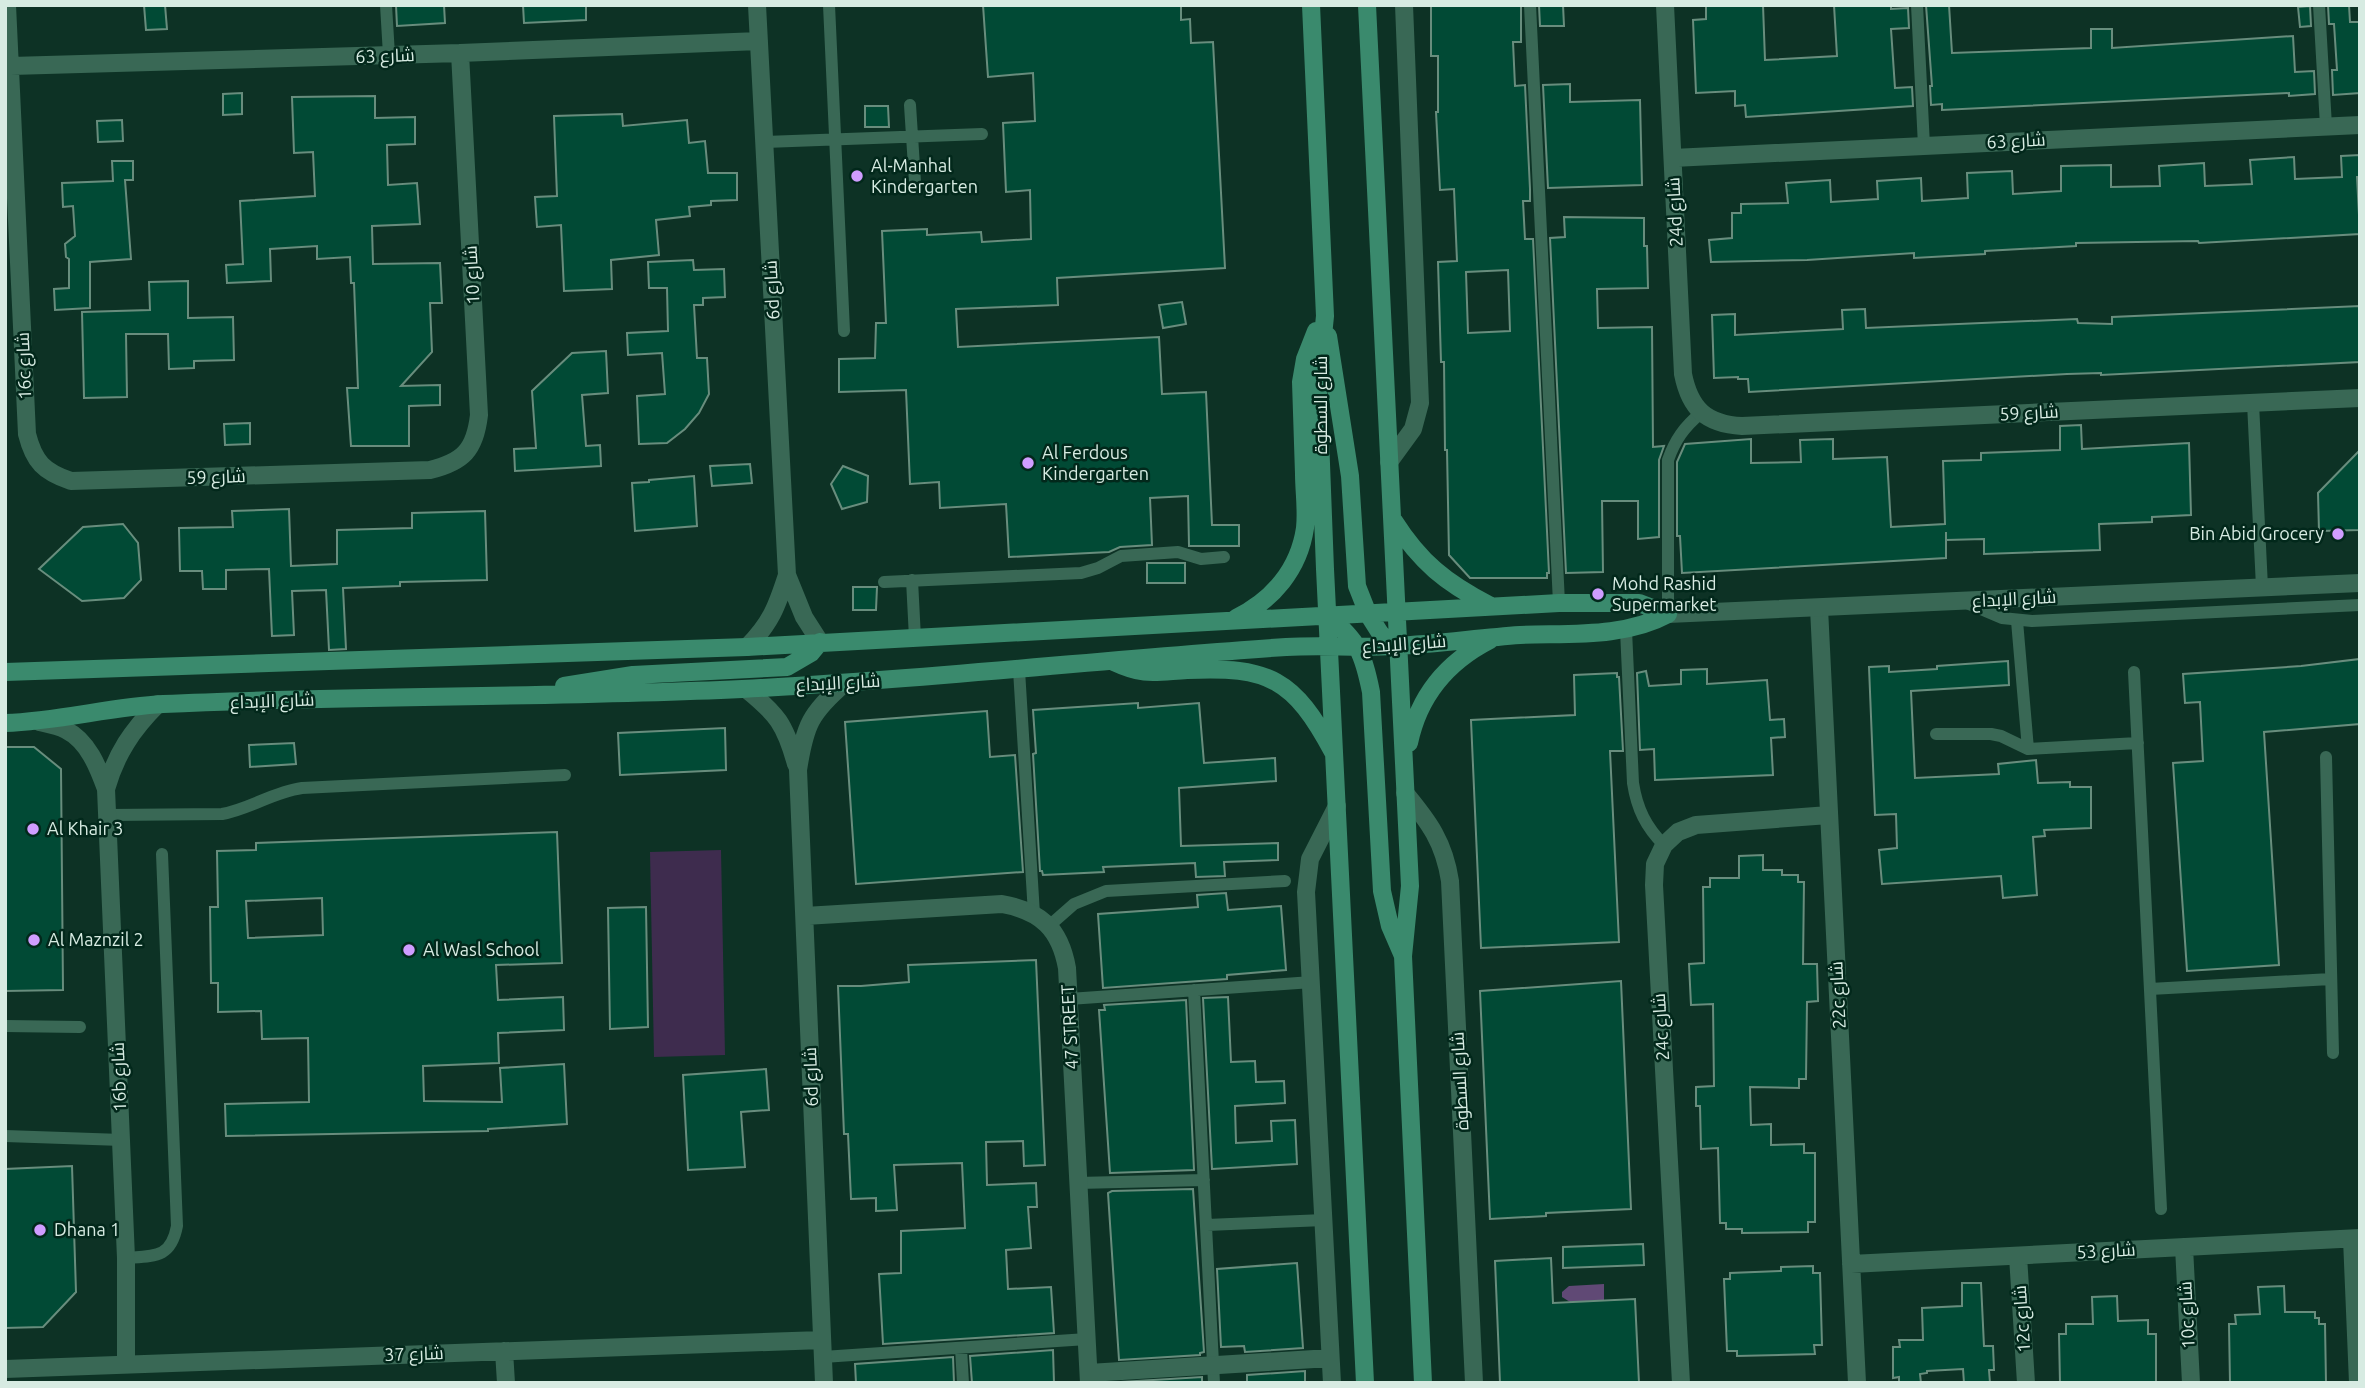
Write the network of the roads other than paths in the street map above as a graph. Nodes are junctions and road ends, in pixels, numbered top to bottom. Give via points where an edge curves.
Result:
1 (7, 5) edge
2 (386, 5) edge
3 (757, 5) edge
4 (829, 5) edge
5 (1311, 5) edge
6 (1367, 5) edge
7 (1404, 5) edge
8 (1530, 5) edge
9 (1665, 5) edge
10 (1917, 5) edge
11 (2319, 5) edge
12 (759, 41) junction
13 (460, 53) junction
14 (388, 55) junction
15 (11, 66) junction
16 (910, 105) dead end
17 (9, 116) edge
18 (2360, 125) edge
19 (2326, 126) junction
20 (982, 134) dead end
21 (912, 136) junction
22 (835, 139) junction
23 (765, 142) junction
24 (1924, 146) junction
25 (1673, 158) junction
26 (915, 182) dead end
27 (1325, 316) junction
28 (844, 331) dead end
29 (2360, 398) edge
30 (2253, 403) junction
31 (1700, 413) junction
32 (27, 434) joint
33 (1389, 461) junction
34 (430, 470) joint
35 (1392, 518) junction
36 (1224, 557) dead end
37 (787, 575) junction
38 (912, 580) junction
39 (884, 582) dead end
40 (2360, 583) edge
41 (2262, 587) junction
42 (1961, 601) junction
43 (1559, 603) junction
44 (1493, 606) junction
45 (2360, 606) edge
46 (1819, 608) junction
47 (1398, 611) junction
48 (1368, 614) junction
49 (1668, 614) junction
50 (1326, 615) junction
51 (1229, 621) junction
52 (2017, 621) junction
53 (1626, 630) junction
54 (1495, 637) junction
55 (915, 638) junction
56 (820, 642) junction
57 (1398, 646) junction
58 (747, 647) junction
59 (1330, 647) junction
60 (1359, 647) junction
61 (1114, 662) junction
62 (1019, 670) junction
63 (5, 672) edge
64 (2134, 672) dead end
65 (845, 683) junction
66 (746, 688) junction
67 (534, 694) junction
68 (158, 705) junction
69 (39, 722) junction
70 (5, 723) edge
71 (1936, 734) dead end
72 (2138, 743) junction
73 (2028, 749) junction
74 (1335, 756) junction
75 (2326, 758) dead end
76 (798, 770) junction
77 (1404, 774) junction
78 (565, 775) dead end
79 (106, 789) junction
80 (1405, 793) junction
81 (1337, 806) junction
82 (109, 815) junction
83 (1829, 815) junction
84 (1664, 845) junction
85 (162, 853) dead end
86 (1284, 881) dead end
87 (1034, 914) junction
88 (805, 916) junction
89 (1049, 926) junction
90 (1403, 956) junction
91 (2331, 979) junction
92 (1312, 982) junction
93 (2150, 989) junction
94 (1194, 990) junction
95 (1069, 999) junction
96 (5, 1026) edge
97 (80, 1027) dead end
98 (2333, 1054) dead end
99 (5, 1136) edge
100 (122, 1140) junction
101 (1204, 1180) junction
102 (1077, 1183) junction
103 (2161, 1209) dead end
104 (1324, 1220) junction
105 (1207, 1225) junction
106 (2356, 1238) edge
107 (2184, 1247) junction
108 (2018, 1256) junction
109 (127, 1258) junction
110 (1851, 1264) junction
111 (1087, 1339) junction
112 (822, 1348) junction
113 (961, 1348) junction
114 (504, 1351) junction
115 (1331, 1359) junction
116 (125, 1364) junction
117 (5, 1369) edge
118 (1214, 1374) edge
119 (1089, 1378) edge
120 (506, 1383) edge
121 (824, 1383) edge
122 (963, 1383) edge
123 (1332, 1383) edge
124 (1365, 1383) edge
125 (1423, 1383) edge
126 (1474, 1383) edge
127 (1681, 1383) edge
128 (1857, 1383) edge
129 (2026, 1383) edge
130 (2191, 1383) edge
131 (2358, 1383) edge

1 - 15 street, 16c شارع
2 - 14 lane
3 - 12 street, 6d شارع
4 - 22 lane
5 - 27 main road, شارع السطوة
6 - 33 main road
7 - 33 street via 1420,403 1413,429
8 - 43 lane
9 - 25 street, 24d شارع
10 - 24 lane
11 - 19 lane
12 - 13 street, شارع 63
12 - 23 street, 6d شارع
13 - 14 street, شارع 63
13 - 34 street, شارع 10 via 479,415 477,435 466,453 449,465
14 - 15 street, شارع 63
15 - 17 street, 16c شارع
16 - 21 lane
17 - 32 street, 16c شارع
18 - 19 street, شارع 63
19 - 24 street, شارع 63
20 - 21 lane
21 - 22 lane
21 - 26 lane
22 - 23 lane
22 - 28 lane
23 - 37 street, 6d شارع
24 - 25 street, شارع 63
25 - 31 street, 24d شارع via 1683,374 1685,388
27 - 48 main road via 1350,477 1357,586
27 - 50 main road, شارع السطوة via 1318,385
27 - 51 main road via 1313,336 1301,382 1305,525 1300,551 1289,575 1272,595
29 - 30 street, شارع 59
30 - 31 street, شارع 59 via 1742,426 1720,423
30 - 41 lane
31 - 49 lane via 1674,442 1668,460
32 - 34 street, شارع 59 via 41,466 71,481
33 - 35 main road
35 - 44 main road via 1433,570 1461,591
35 - 47 main road
36 - 38 lane via 1201,559 1178,552 1121,556 1081,573
37 - 56 street, 6d شارع
37 - 58 street, 6d شارع via 768,625
38 - 39 lane
38 - 55 lane
40 - 41 street, شارع الإبداع
41 - 42 street, شارع الإبداع
42 - 46 street, شارع الإبداع
42 - 52 lane
43 - 44 main road, شارع الإبداع
43 - 49 main road, شارع الإبداع via 1639,603
44 - 47 main road, شارع الإبداع
45 - 52 lane
46 - 49 street, شارع الإبداع
46 - 83 street, 22c شارع
47 - 48 main road, شارع الإبداع
47 - 57 main road
48 - 50 main road, شارع الإبداع
48 - 57 main road via 1387,641
49 - 53 main road, شارع الإبداع
50 - 51 main road, شارع الإبداع
50 - 59 main road, شارع السطوة
50 - 60 main road
51 - 55 main road, شارع الإبداع
52 - 73 lane
53 - 54 main road, شارع الإبداع
53 - 84 lane via 1636,801
54 - 57 main road, شارع الإبداع
54 - 77 main road via 1453,663 1422,702
55 - 56 main road, شارع الإبداع
56 - 58 main road, شارع الإبداع
56 - 67 main road via 787,667 600,678
57 - 60 main road, شارع الإبداع
57 - 77 main road
58 - 63 main road, شارع الإبداع
59 - 60 main road, شارع الإبداع
59 - 61 main road, شارع الإبداع
59 - 74 main road, شارع السطوة
60 - 90 main road via 1371,692 1382,891
61 - 62 main road, شارع الإبداع
61 - 74 main road via 1144,673 1251,671 1292,692 1308,709
62 - 65 main road, شارع الإبداع
62 - 87 lane
64 - 72 lane
65 - 66 main road, شارع الإبداع
65 - 76 street, 6d شارع via 808,724
66 - 67 main road, شارع الإبداع
66 - 76 street, 6d شارع via 781,722
67 - 68 main road, شارع الإبداع
68 - 69 main road, شارع الإبداع
68 - 79 street, 16b شارع via 124,742
69 - 70 main road, شارع الإبداع
69 - 79 street, 16b شارع via 66,730 82,743 97,764
71 - 73 lane via 1991,734
72 - 73 lane
72 - 93 lane
74 - 81 main road, شارع السطوة
75 - 91 lane
76 - 88 street, 6d شارع
77 - 80 main road
78 - 82 lane via 302,788 222,814
79 - 82 street, 16b شارع
80 - 90 main road via 1410,886
80 - 126 street, شارع السطوة via 1436,834 1450,881
81 - 92 street via 1314,849 1306,878
81 - 124 main road, شارع السطوة
82 - 100 street, 16b شارع
83 - 84 street via 1696,825 1678,832
83 - 110 street, 22c شارع
84 - 127 street, 24c شارع via 1655,864 1654,885
85 - 109 lane via 177,1226 166,1251
86 - 89 lane via 1106,891 1074,904
87 - 88 street, 47 STREET via 1002,904
87 - 89 street, 47 STREET
88 - 112 street, 6d شارع
89 - 95 street, 47 STREET via 1064,953
90 - 125 main road
91 - 93 lane
91 - 98 lane
92 - 94 lane
92 - 104 street
93 - 103 lane
94 - 95 lane
94 - 101 lane
95 - 102 street, 47 STREET
96 - 97 lane
99 - 100 lane
100 - 109 street, 16b شارع
101 - 102 lane
101 - 105 lane
102 - 111 street, 47 STREET
104 - 105 lane
104 - 115 street
105 - 118 lane
106 - 107 street, شارع 53
106 - 131 street
107 - 108 street, شارع 53
107 - 130 street, 10c شارع
108 - 110 street, شارع 53
108 - 129 street, 12c شارع
109 - 116 street, 16b شارع
110 - 128 street, 22c شارع
111 - 113 lane
111 - 119 street, 47 STREET
112 - 113 lane
112 - 114 street, شارع 37
112 - 121 street, 6d شارع
113 - 122 lane
114 - 116 street, شارع 37
114 - 120 street
115 - 118 street
115 - 123 street
116 - 117 street, شارع 37
118 - 119 street

